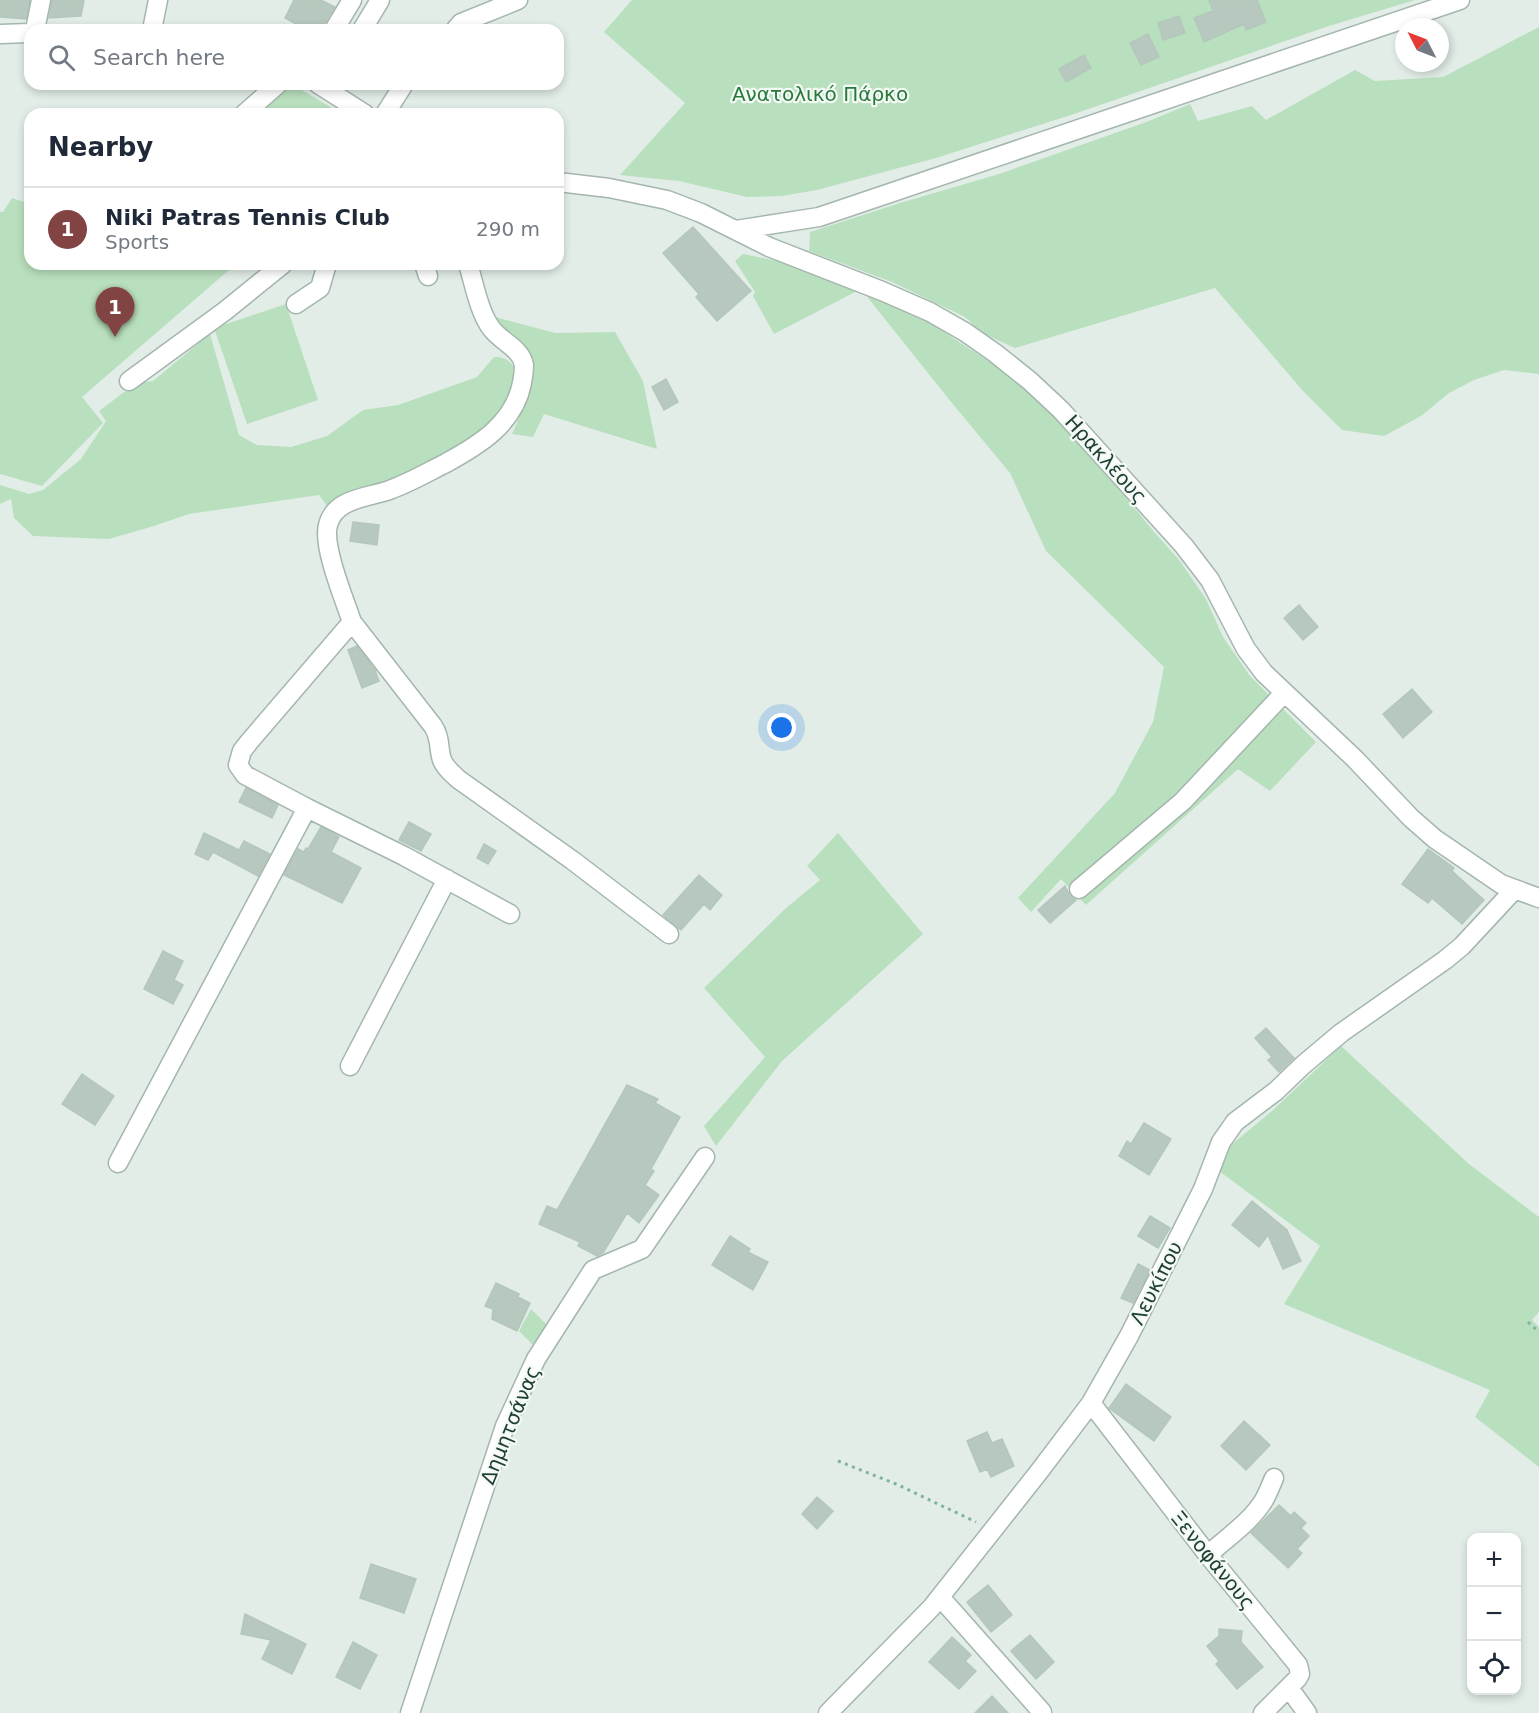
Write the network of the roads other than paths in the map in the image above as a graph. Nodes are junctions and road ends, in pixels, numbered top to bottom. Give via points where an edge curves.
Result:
1 (41, 0) edge
2 (158, 0) edge
3 (352, 0) edge
4 (380, 0) edge
5 (519, 0) edge
6 (1460, 0) edge
7 (36, 24) edge
8 (153, 24) edge
9 (338, 24) edge
10 (366, 24) edge
11 (460, 24) edge
12 (24, 33) edge
13 (0, 34) edge
14 (271, 90) edge
15 (332, 90) edge
16 (400, 90) edge
17 (250, 108) edge
18 (357, 108) edge
19 (389, 108) edge
20 (564, 183) edge
21 (736, 230) junction
22 (276, 270) edge
23 (325, 270) edge
24 (470, 270) edge
25 (296, 304) dead end
26 (129, 381) dead end
27 (352, 622) junction
28 (1284, 693) junction
29 (307, 808) junction
30 (447, 879) junction
31 (1079, 888) dead end
32 (1514, 890) junction
33 (1539, 897) edge
34 (510, 914) dead end
35 (669, 934) dead end
36 (350, 1066) dead end
37 (705, 1157) dead end
38 (118, 1163) dead end
39 (1091, 1403) junction
40 (1275, 1478) dead end
41 (1208, 1555) junction
42 (940, 1597) junction
43 (1288, 1688) junction
44 (1042, 1712) edge
45 (410, 1713) edge
46 (828, 1713) edge
47 (1263, 1713) edge
48 (1307, 1713) edge

1 - 7 street
2 - 8 street
3 - 9 street
4 - 10 street
5 - 11 street
6 - 21 street via 819,217
12 - 13 street
14 - 17 street
15 - 18 street
16 - 19 street
20 - 21 street, Ηρακλέους via 667,200
21 - 28 street, Ηρακλέους via 930,312 965,332 1030,381 1061,410 1199,564 1254,661
22 - 26 street
23 - 25 street via 320,288
24 - 27 street via 487,322 522,360 520,391 504,422 473,447 417,478 353,500 337,510 328,524 328,541
27 - 29 street via 239,757 238,765 245,775
27 - 35 street via 433,726 442,761 450,772
28 - 31 street via 1183,801
28 - 32 street, Ηρακλέους via 1355,759 1411,819 1478,870
29 - 30 street
29 - 38 street
30 - 34 street
30 - 36 street
32 - 33 street, Ηρακλέους
32 - 39 street, Λευκίπου via 1462,946 1335,1038 1229,1128 1172,1253
37 - 45 street, Δημητσάνας via 642,1249 593,1270 536,1359 505,1426
39 - 41 street, Ξενοφάνους
39 - 42 street, Λευκίπου
40 - 41 street via 1258,1507
41 - 43 street, Ξενοφάνους via 1298,1665 1299,1674
42 - 44 street
42 - 46 street, Λευκίπου
43 - 47 street, Ξενοφάνους
43 - 48 street

